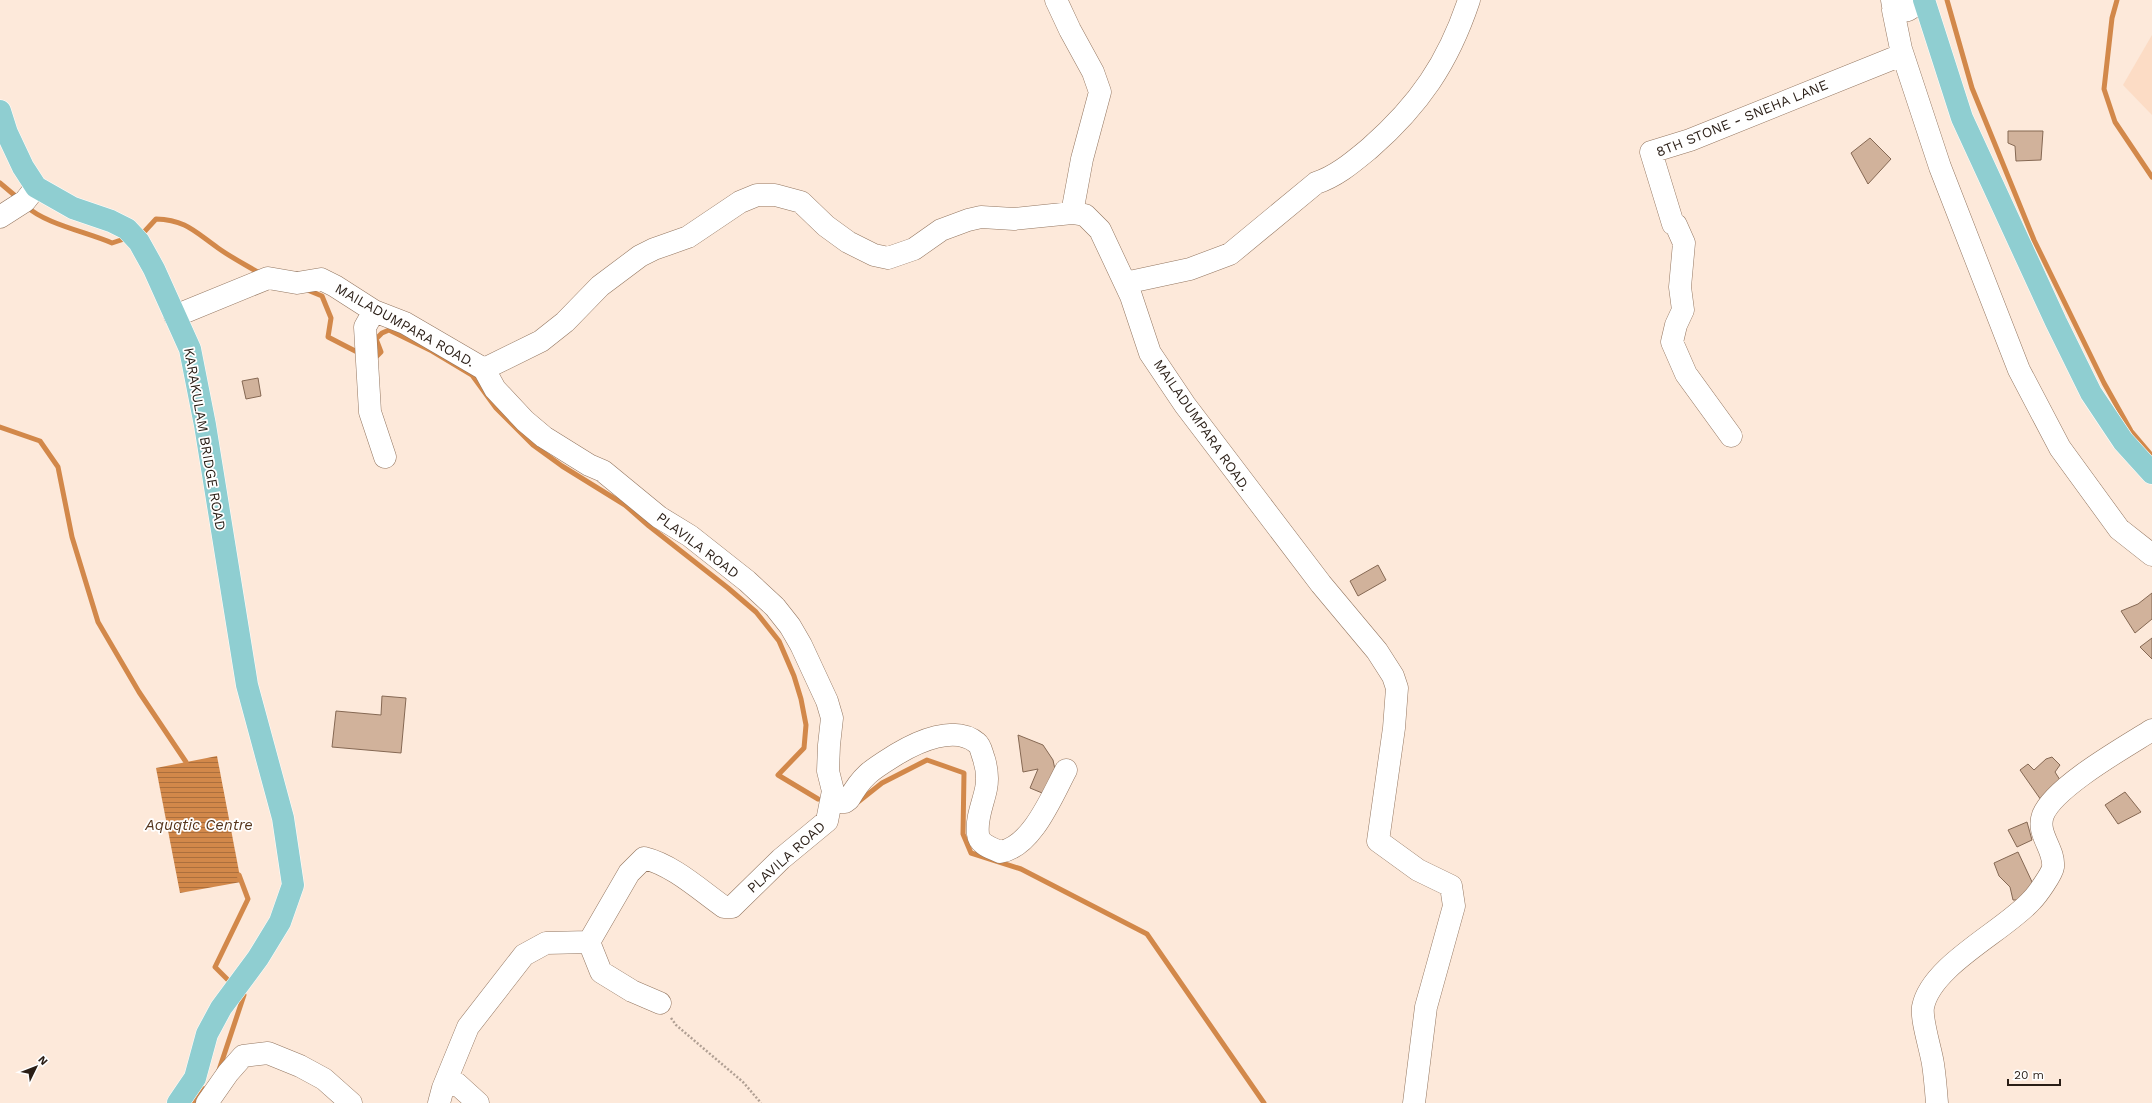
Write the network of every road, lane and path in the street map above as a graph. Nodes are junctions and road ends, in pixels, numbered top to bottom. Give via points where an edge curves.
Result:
1 (1056, 0) edge
2 (1469, 0) edge
3 (1924, 0) edge
4 (1892, 5) edge
5 (1901, 49) junction
6 (0, 111) edge
7 (36, 187) junction
8 (1072, 213) junction
9 (0, 217) edge
10 (1125, 282) junction
11 (374, 310) junction
12 (175, 316) junction
13 (484, 370) junction
14 (1732, 436) dead end
15 (385, 457) dead end
16 (2152, 473) edge
17 (2152, 555) edge
18 (2152, 730) edge
19 (1066, 770) dead end
20 (832, 802) junction
21 (589, 942) junction
22 (660, 1003) joint
23 (441, 1096) edge
24 (178, 1103) edge
25 (207, 1103) edge
26 (351, 1103) edge
27 (478, 1103) edge
28 (761, 1103) edge
29 (1414, 1103) edge
30 (1937, 1103) edge

1 - 8 street via 1093,72 1100,92 1082,159
2 - 10 street via 1445,60 1429,83 1390,131 1353,163 1329,178 1316,182 1230,254 1190,269
3 - 4 street via 1908,10 1894,12
3 - 16 main road via 1962,118 2056,322 2091,393 2123,441
4 - 5 street
5 - 14 street, 8TH STONE - SNEHA LANE via 1899,56 1690,140 1651,152 1673,224 1676,225 1684,243 1680,287 1683,310 1672,342 1686,374
5 - 17 street via 1940,167 2019,370 2060,448 2119,529
6 - 7 main road, KARAKULAM BRIDGE ROAD via 7,133
7 - 9 street via 25,201
7 - 12 main road, KARAKULAM BRIDGE ROAD via 73,208 111,221 133,236 154,269
8 - 10 street, MAILADUMPARA ROAD. via 1085,215 1098,226
8 - 13 street, MAILADUMPARA ROAD. via 1021,219 981,217 968,220 941,230 914,249 888,258 874,255 848,242 800,202 775,195 757,195 740,202 688,237 640,256 600,286 565,322 541,341
10 - 29 street, MAILADUMPARA ROAD. via 1150,353 1185,406 1393,676 1397,688 1394,728 1378,841 1418,870 1451,886 1454,906 1426,1008
11 - 12 street, MAILADUMPARA ROAD. via 321,279 297,283 268,278
11 - 13 street, MAILADUMPARA ROAD. via 404,323
11 - 15 street via 365,327 370,412
12 - 24 main road, KARAKULAM BRIDGE ROAD via 190,349 247,686 283,818 293,885 280,922 207,1034 196,1078
13 - 20 street, PLAVILA ROAD via 495,389 544,438 603,471 659,517 722,560 774,607 801,645 827,701 832,718 828,771 833,791
18 - 30 street via 2067,786 2052,800 2043,815 2041,825 2053,860 2051,873 2032,900 1950,966 1932,989 1923,1007
19 - 20 street via 1046,808 1026,838 1011,849 1000,852 982,843 978,835 987,768 980,746 964,736 940,737 919,742 864,775 845,802
20 - 21 street, PLAVILA ROAD via 827,821 781,859 732,907 724,907 680,876 644,858 628,873
21 - 22 street via 601,972 632,991
21 - 23 street via 546,944 524,955 468,1027
22 - 28 path via 676,1025 742,1082
23 - 27 street via 456,1083
25 - 26 street via 242,1056 268,1053 324,1079

